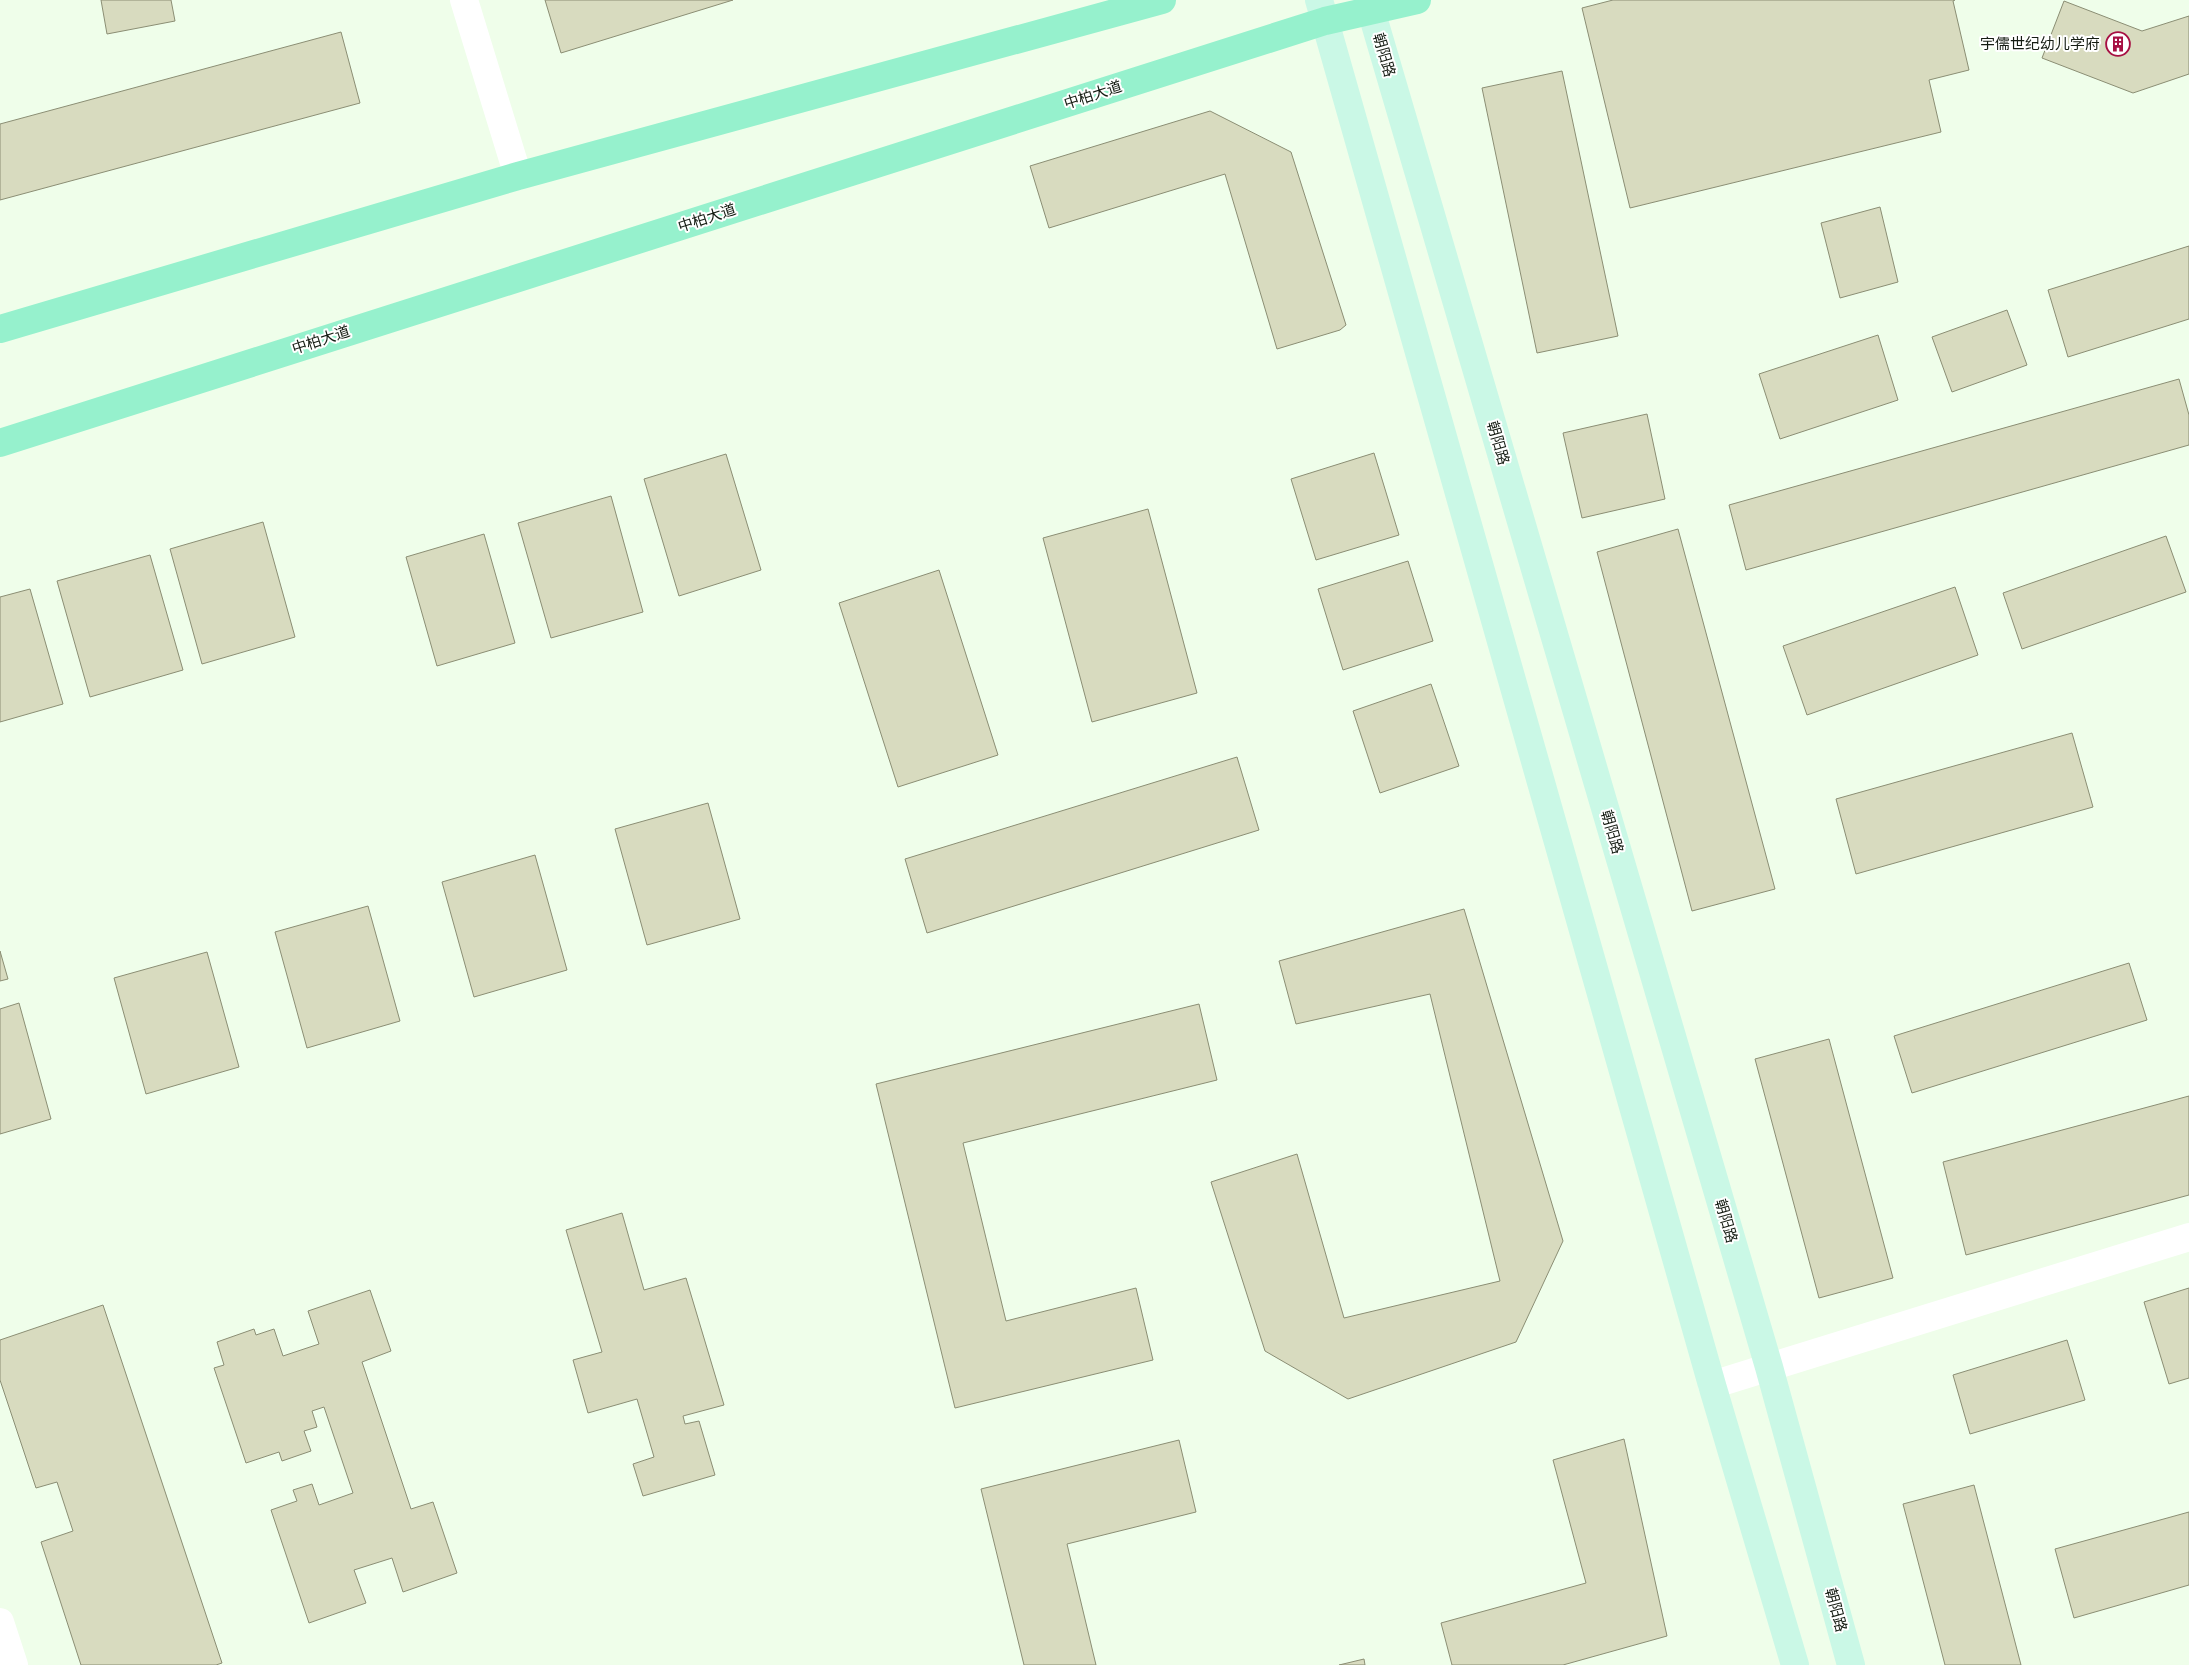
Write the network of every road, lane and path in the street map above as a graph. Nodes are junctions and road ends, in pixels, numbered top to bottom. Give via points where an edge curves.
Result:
1 (464, 0) edge
2 (1162, 0) edge
3 (1417, 0) edge
4 (1370, 5) edge
5 (1322, 11) edge
6 (518, 176) junction
7 (0, 329) edge
8 (0, 443) edge
9 (2189, 1238) edge
10 (1769, 1367) junction
11 (1712, 1385) junction
12 (0, 1622) edge
13 (14, 1665) edge
14 (1795, 1665) edge
15 (1851, 1665) edge

1 - 6 street
2 - 6 main road
3 - 4 main road, 中柏大道
4 - 5 main road, 中柏大道
4 - 10 main road, 朝阳路
5 - 8 main road, 中柏大道
5 - 11 main road
6 - 7 main road
9 - 10 street
10 - 11 street
10 - 15 main road, 朝阳路
11 - 14 main road
12 - 13 street

